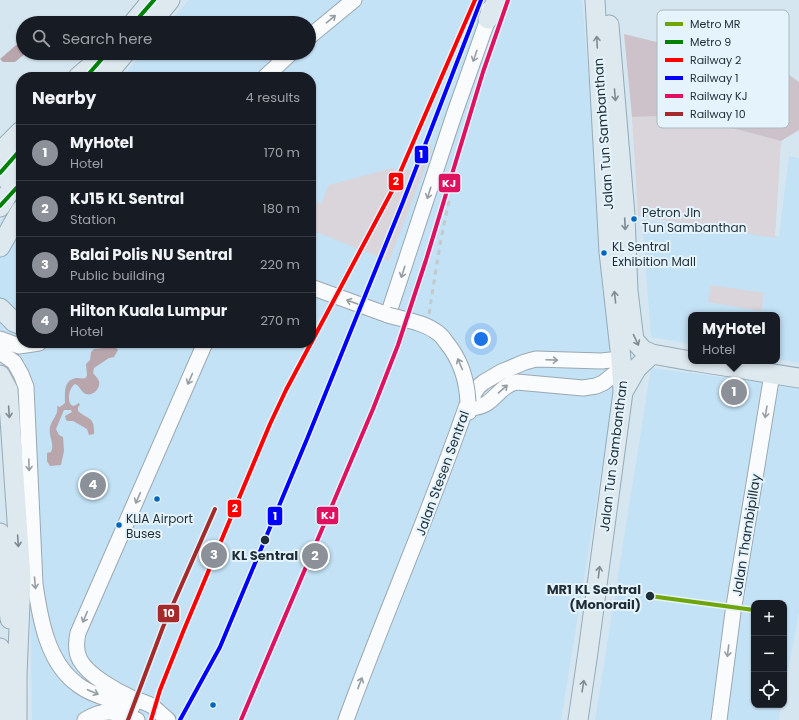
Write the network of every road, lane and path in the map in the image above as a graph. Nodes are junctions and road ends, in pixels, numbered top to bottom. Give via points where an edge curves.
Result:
1 (152, 0) edge
2 (170, 0) edge
3 (354, 0) edge
4 (489, 0) edge
5 (497, 0) edge
6 (595, 0) edge
7 (607, 0) edge
8 (139, 16) edge
9 (156, 16) edge
10 (488, 20) junction
11 (316, 31) edge
12 (99, 60) edge
13 (101, 60) edge
14 (119, 60) edge
15 (283, 60) edge
16 (84, 72) edge
17 (91, 72) edge
18 (108, 72) edge
19 (270, 72) edge
20 (16, 136) edge
21 (0, 152) edge
22 (16, 158) edge
23 (0, 177) edge
24 (16, 181) edge
25 (0, 207) edge
26 (16, 218) edge
27 (0, 247) edge
28 (316, 289) edge
29 (0, 308) edge
30 (388, 316) junction
31 (16, 323) edge
32 (0, 339) edge
33 (16, 345) edge
34 (204, 348) edge
35 (0, 352) edge
36 (652, 354) junction
37 (688, 360) edge
38 (622, 363) junction
39 (710, 364) edge
40 (772, 374) junction
41 (0, 375) edge
42 (799, 378) edge
43 (623, 392) junction
44 (469, 408) junction
45 (0, 533) edge
46 (0, 648) edge
47 (17, 675) junction
48 (1, 686) edge
49 (137, 714) edge
50 (1, 720) edge
51 (10, 720) edge
52 (18, 720) edge
53 (85, 720) edge
54 (168, 720) edge
55 (346, 720) edge
56 (578, 720) edge
57 (719, 720) edge

1 - 8 main road
2 - 9 main road
11 -> 3 street
4 - 10 street
5 - 10 main road
38 -> 6 main road, Jalan Tun Sambanthan via 610,252
7 -> 36 main road, Jalan Tun Sambanthan via 633,336 643,350
10 -> 30 street
12 - 16 main road
13 - 17 main road
14 - 18 main road
15 - 19 street
20 - 21 main road
22 - 23 main road
24 - 25 main road
26 - 27 main road
30 -> 28 street, Jalan Stesen Sentral
29 - 31 main road
44 -> 30 street, Jalan Stesen Sentral, bridge via 467,387 460,364 452,349 438,333 420,323
32 - 33 street
34 -> 54 street via 76,642 80,661 92,674 116,690 151,706
35 -> 49 street via 14,362 26,387 35,584 44,630 59,664 68,675 90,691
36 - 37 main road
36 - 43 main road via 637,368
38 - 43 main road, Jalan Tun Sambanthan
44 -> 38 street via 486,405 506,386 517,382 583,388 596,386 603,383
44 -> 38 street via 474,393 484,382 530,360
39 - 40 main road
40 - 42 main road
40 -> 57 street, Jalan Thambipillay via 733,612
41 -> 47 main road via 8,390 21,579
56 -> 43 main road, Jalan Tun Sambanthan
55 -> 44 street, Jalan Stesen Sentral
45 - 47 main road
46 - 48 main road
46 - 51 main road via 6,664
47 - 52 main road
48 - 50 main road
49 - 53 street via 104,712
49 - 54 street

